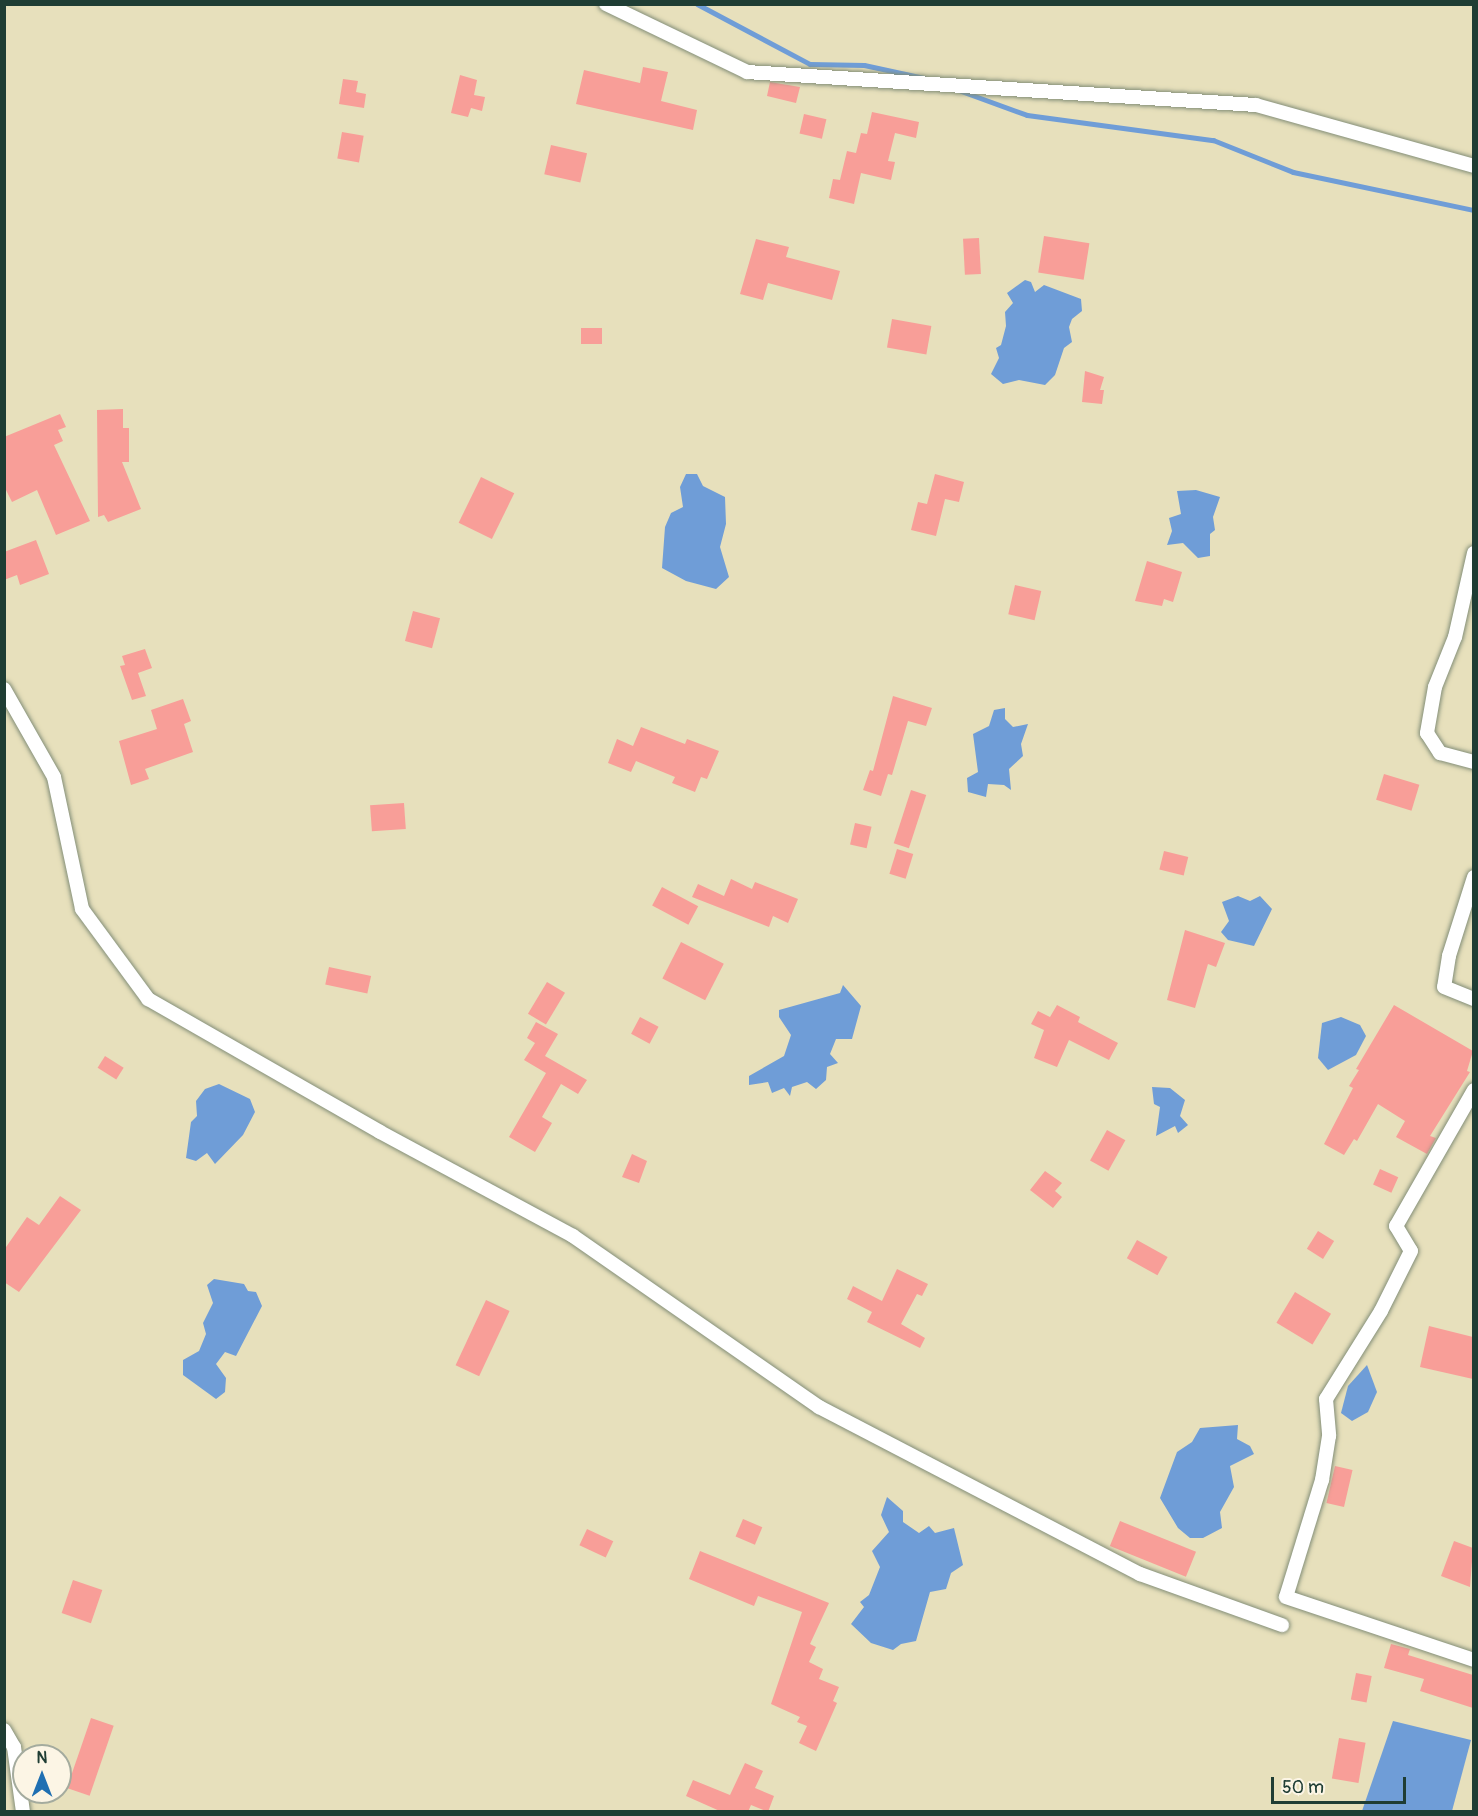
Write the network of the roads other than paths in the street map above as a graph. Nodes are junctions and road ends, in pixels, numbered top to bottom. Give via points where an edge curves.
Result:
1 (606, 4) edge
2 (1473, 166) edge
3 (1473, 553) edge
4 (4, 688) edge
5 (1473, 762) edge
6 (1473, 877) edge
7 (1473, 999) edge
8 (1473, 1090) edge
9 (1282, 1625) dead end
10 (1473, 1660) edge
11 (4, 1730) edge
12 (11, 1770) edge
13 (23, 1812) edge

1 - 2 street via 747,72 1256,105
3 - 5 street via 1455,637 1435,687 1427,733 1440,753
4 - 9 street via 54,777 82,909 148,999 380,1132 573,1236 819,1407 1140,1574
6 - 7 street via 1449,956 1444,987
8 - 10 street via 1396,1226 1411,1251 1381,1311 1326,1399 1329,1436 1322,1480 1286,1598
11 - 12 street via 14,1747
12 - 13 street

